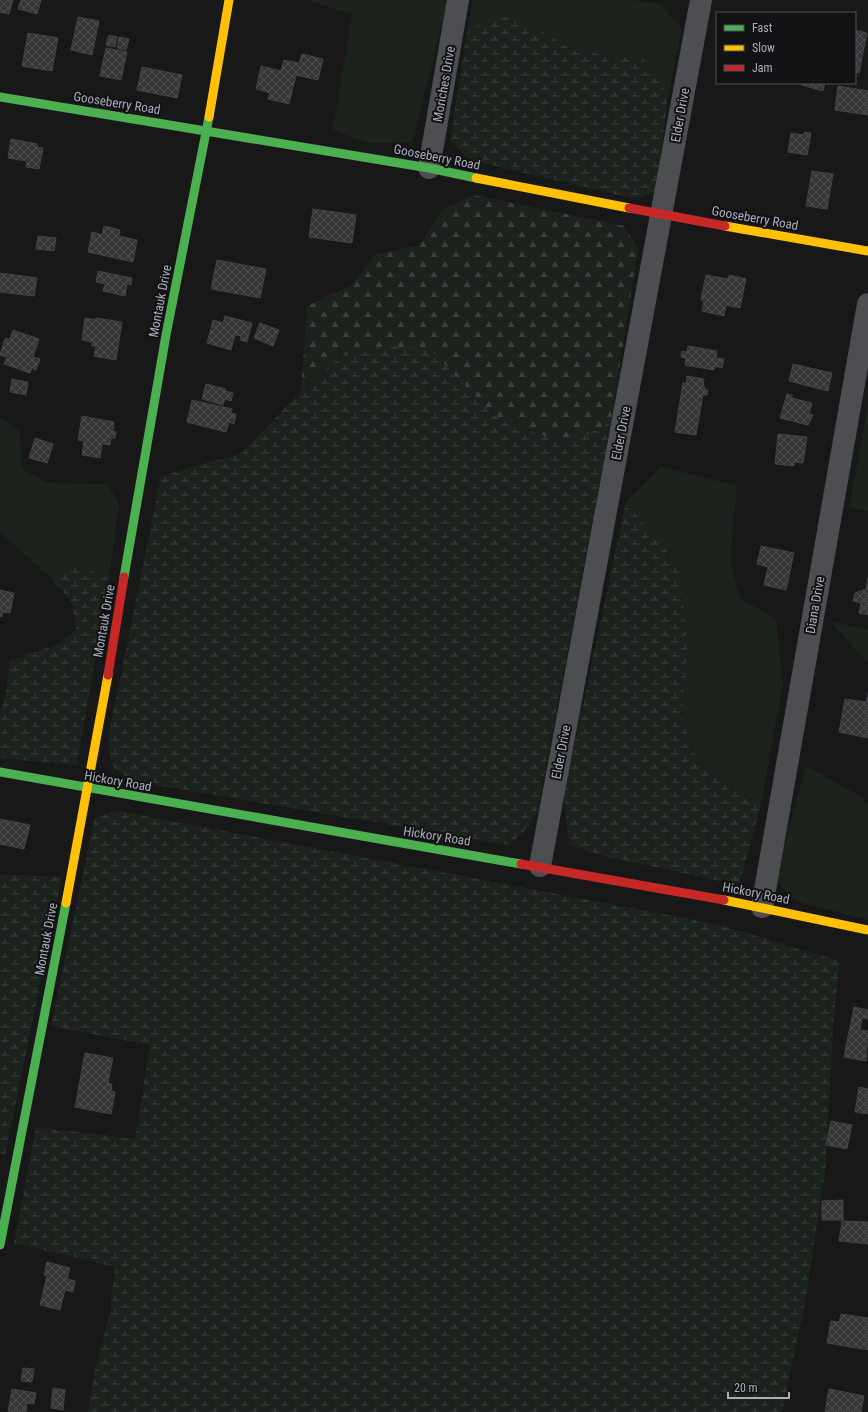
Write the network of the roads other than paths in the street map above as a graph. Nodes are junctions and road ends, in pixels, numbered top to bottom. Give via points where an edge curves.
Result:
1 (229, 0) edge
2 (458, 0) edge
3 (701, 0) edge
4 (0, 97) edge
5 (207, 131) junction
6 (429, 168) junction
7 (662, 215) junction
8 (868, 251) edge
9 (868, 304) edge
10 (0, 772) edge
11 (88, 789) junction
12 (540, 866) junction
13 (762, 907) junction
14 (868, 930) edge
15 (0, 1245) edge

1 - 5 street, Montauk Drive
2 - 6 street, Moriches Drive
3 - 7 street, Elder Drive
4 - 5 street, Gooseberry Road
5 - 6 street, Gooseberry Road
5 - 11 street, Montauk Drive via 166,335
6 - 7 street, Gooseberry Road
7 - 8 street, Gooseberry Road
7 - 12 street, Elder Drive
9 - 13 street, Diana Drive
10 - 11 street, Hickory Road
11 - 12 street, Hickory Road
11 - 15 street, Montauk Drive
12 - 13 street, Hickory Road
13 - 14 street, Hickory Road

